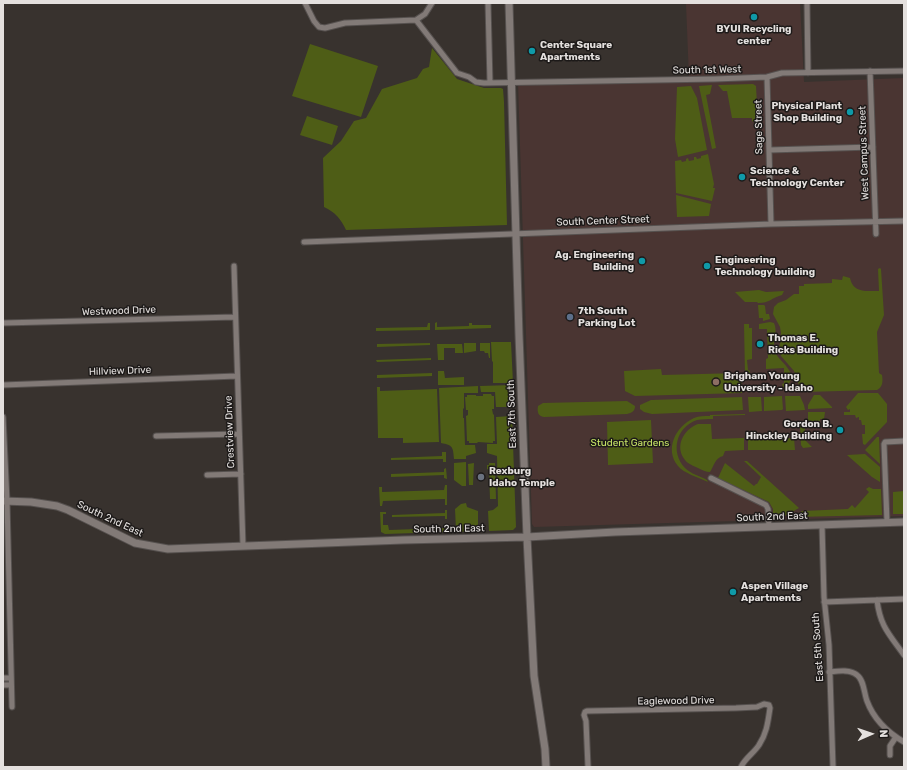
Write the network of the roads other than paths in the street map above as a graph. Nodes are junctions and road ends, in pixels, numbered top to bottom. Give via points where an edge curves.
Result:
1 (305, 3) edge
2 (432, 3) edge
3 (488, 3) edge
4 (509, 3) edge
5 (807, 3) edge
6 (416, 20) junction
7 (904, 70) edge
8 (870, 71) junction
9 (808, 73) junction
10 (767, 77) junction
11 (490, 83) junction
12 (510, 83) junction
13 (873, 146) junction
14 (769, 150) junction
15 (904, 221) edge
16 (876, 222) junction
17 (771, 224) junction
18 (516, 233) junction
19 (876, 234) dead end
20 (304, 242) dead end
21 (234, 266) dead end
22 (235, 317) junction
23 (3, 323) edge
24 (237, 376) junction
25 (3, 385) edge
26 (3, 417) edge
27 (239, 434) junction
28 (156, 436) dead end
29 (904, 441) edge
30 (240, 474) junction
31 (207, 475) dead end
32 (711, 478) dead end
33 (5, 501) edge
34 (887, 522) junction
35 (904, 522) edge
36 (822, 525) junction
37 (769, 526) junction
38 (527, 537) junction
39 (243, 546) junction
40 (904, 599) edge
41 (877, 600) junction
42 (824, 602) junction
43 (904, 655) edge
44 (830, 672) junction
45 (3, 678) edge
46 (11, 678) junction
47 (3, 685) edge
48 (11, 685) junction
49 (12, 707) dead end
50 (896, 737) junction
51 (904, 742) edge
52 (890, 754) dead end
53 (546, 767) edge
54 (588, 767) edge
55 (741, 767) edge
56 (833, 767) edge

1 - 6 street via 314,21 319,27 325,28 345,23
2 - 6 street via 425,14
3 - 11 street
4 - 12 main road, East 7th South
5 - 9 street
6 - 11 street, South 1st West via 457,73 476,82
7 - 8 street, South 1st West
8 - 9 street, South 1st West
8 - 13 street, West Campus Street
9 - 10 street, South 1st West
10 - 12 street, South 1st West
10 - 14 street, Sage Street
11 - 12 street, South 1st West
12 - 18 main road, East 7th South
13 - 14 street
13 - 16 street, West Campus Street
14 - 17 street, Sage Street
15 - 16 street, South Center Street
16 - 17 street, South Center Street
16 - 19 street, West Campus Street
17 - 18 street, South Center Street
18 - 20 street, South Center Street
18 - 38 main road, East 7th South
21 - 22 street, Crestview Drive
22 - 23 street, Westwood Drive
22 - 24 street, Crestview Drive
24 - 25 street, Hillview Drive
24 - 27 street, Crestview Drive
26 - 33 street
27 - 28 street
27 - 30 street, Crestview Drive
29 - 34 street via 884,444
30 - 31 street
30 - 39 street, Crestview Drive
32 - 37 street via 766,506
33 - 39 main road, South 2nd East via 57,506 135,543 153,547 168,549
33 - 46 street
34 - 35 main road, South 2nd East
34 - 36 main road, South 2nd East
36 - 37 main road, South 2nd East
36 - 42 street, East 5th South
37 - 38 main road, South 2nd East
38 - 39 main road, South 2nd East
38 - 53 main road, East 7th South via 534,676
40 - 41 street
41 - 42 street
41 - 43 street via 882,622
42 - 44 street, East 5th South
44 - 50 street via 850,671 857,675 876,718
44 - 56 street, East 5th South
45 - 46 street
46 - 48 street
47 - 48 street
48 - 49 street
50 - 51 street
50 - 52 street via 890,746
54 - 55 street, Eaglewood Drive via 584,714 587,711 769,705 766,733

